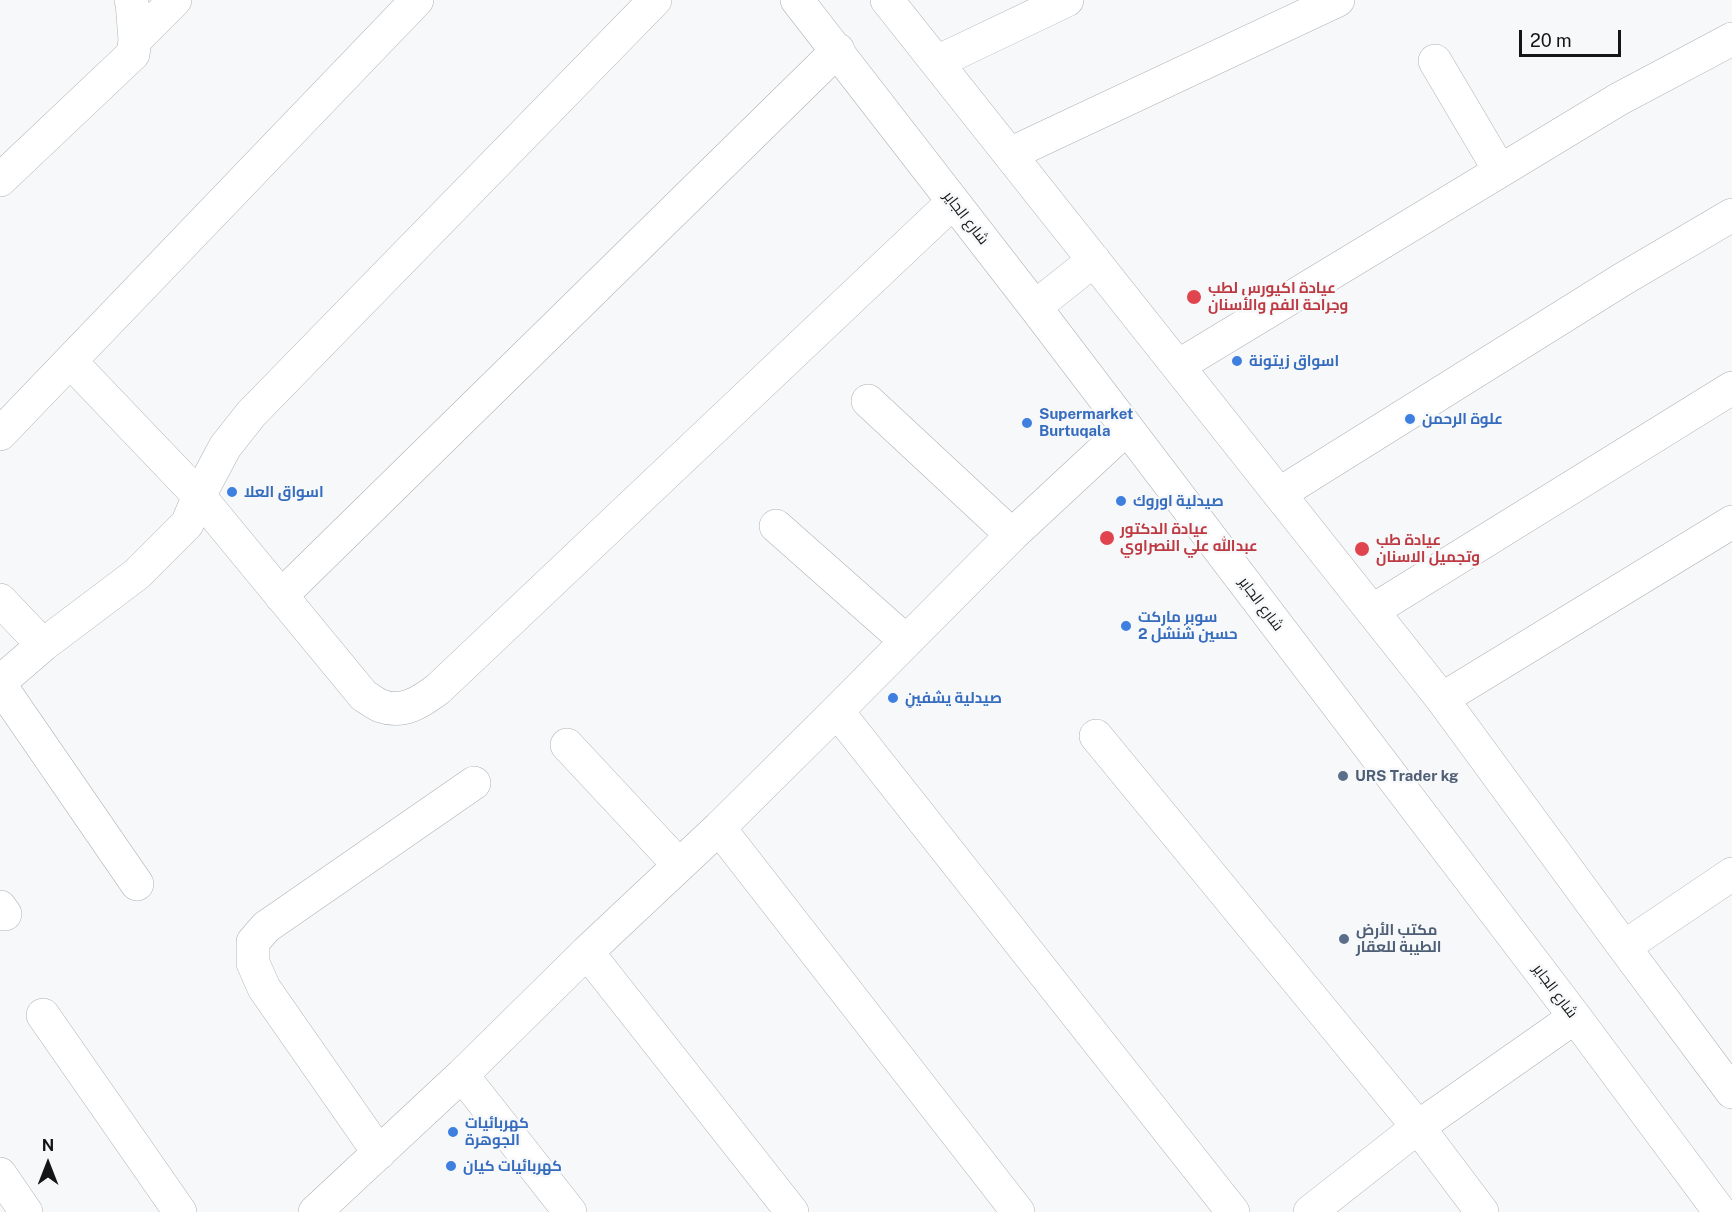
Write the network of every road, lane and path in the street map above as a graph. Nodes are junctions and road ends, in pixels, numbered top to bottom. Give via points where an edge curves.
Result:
1 (131, 0) edge
2 (176, 0) edge
3 (417, 0) edge
4 (654, 0) edge
5 (797, 0) edge
6 (887, 0) edge
7 (1067, 0) edge
8 (1338, 0) edge
9 (1732, 39) edge
10 (135, 40) junction
11 (838, 50) junction
12 (1436, 60) dead end
13 (937, 62) junction
14 (1010, 154) junction
15 (1500, 171) junction
16 (0, 180) edge
17 (953, 202) junction
18 (1732, 215) edge
19 (1094, 260) junction
20 (1035, 307) junction
21 (71, 362) junction
22 (1178, 366) junction
23 (1732, 388) edge
24 (868, 401) dead end
25 (1126, 428) junction
26 (0, 434) edge
27 (1279, 494) junction
28 (199, 496) junction
29 (1732, 522) edge
30 (776, 526) dead end
31 (1012, 535) junction
32 (282, 596) junction
33 (0, 600) edge
34 (1372, 611) junction
35 (906, 641) junction
36 (44, 645) junction
37 (0, 683) edge
38 (1442, 699) junction
39 (837, 711) junction
40 (1096, 736) dead end
41 (567, 746) dead end
42 (474, 783) dead end
43 (718, 828) junction
44 (679, 865) junction
45 (1732, 874) edge
46 (137, 884) dead end
47 (1624, 947) junction
48 (587, 952) junction
49 (44, 1015) dead end
50 (1575, 1017) junction
51 (462, 1075) junction
52 (1732, 1092) edge
53 (1418, 1127) junction
54 (379, 1153) junction
55 (0, 1174) edge
56 (334, 1206) edge
57 (26, 1212) edge
58 (180, 1212) edge
59 (570, 1212) edge
60 (792, 1212) edge
61 (1018, 1212) edge
62 (1233, 1212) edge
63 (1310, 1212) edge
64 (1482, 1212) edge
65 (1720, 1212) edge

1 - 10 street
2 - 10 street
3 - 21 street
4 - 28 street via 250,414 225,447
5 - 11 street, شارع الجاير
6 - 13 street
7 - 13 street
8 - 14 street
9 - 15 street via 1619,99
10 - 16 street via 133,54
11 - 17 street, شارع الجاير
11 - 32 street
12 - 15 street
13 - 14 street
14 - 19 street
15 - 22 street
17 - 20 street, شارع الجاير
17 - 32 street via 422,702 402,709 381,706 364,696
18 - 27 street
19 - 20 street
19 - 22 street
20 - 25 street, شارع الجاير
21 - 26 street
21 - 28 street
22 - 27 street
23 - 34 street
24 - 31 street
25 - 31 street
25 - 50 street, شارع الجاير
27 - 34 street
28 - 32 street
28 - 36 street via 187,524 137,574
29 - 38 street
30 - 35 street
31 - 35 street
33 - 36 street
34 - 38 street
35 - 39 street
36 - 37 street
37 - 46 street
38 - 47 street
39 - 43 street
39 - 62 street
40 - 53 street
41 - 44 street
42 - 54 street via 266,927 253,942 253,963 264,988
43 - 44 street
43 - 61 street
44 - 48 street
45 - 47 street
47 - 52 street
48 - 51 street
48 - 60 street
49 - 58 street
50 - 53 street
50 - 65 street, شارع الجاير
51 - 54 street
51 - 59 street
53 - 63 street
53 - 64 street
54 - 56 street
55 - 57 street

